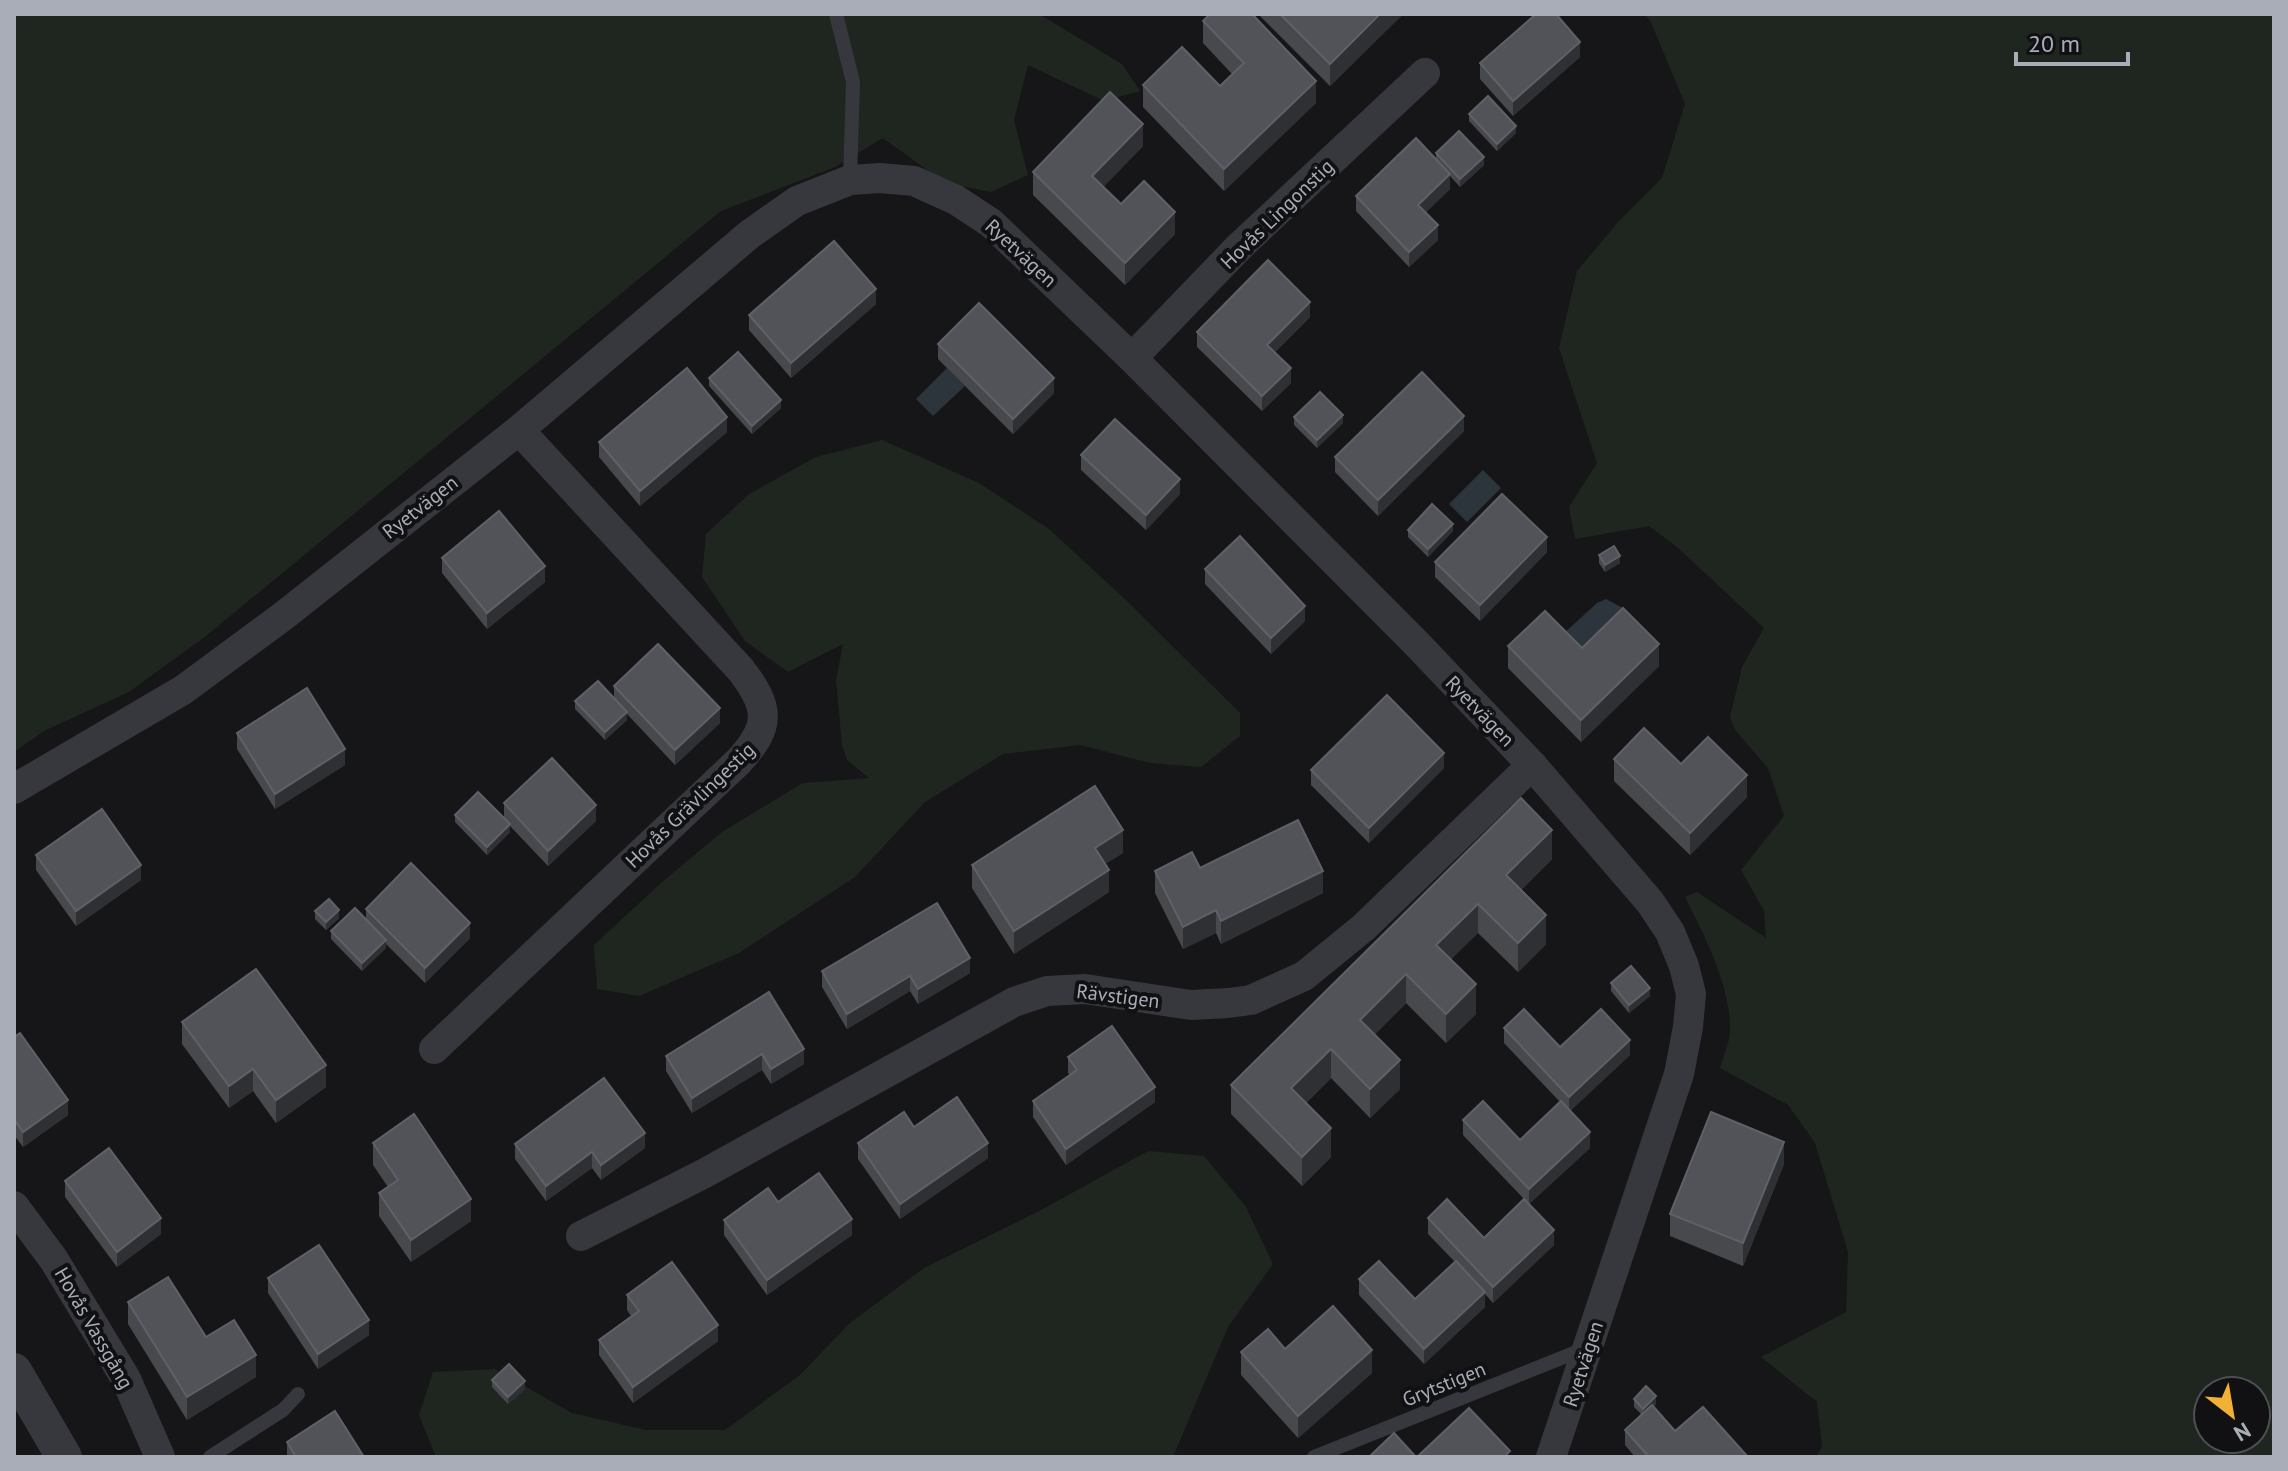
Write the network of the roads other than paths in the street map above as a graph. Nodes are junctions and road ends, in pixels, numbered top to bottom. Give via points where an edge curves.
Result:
1 (836, 14) edge
2 (1425, 73) dead end
3 (850, 180) junction
4 (1132, 358) junction
5 (519, 430) junction
6 (1532, 765) junction
7 (14, 789) edge
8 (434, 1049) dead end
9 (14, 1206) edge
10 (581, 1236) dead end
11 (1588, 1347) junction
12 (14, 1371) edge
13 (298, 1394) dead end
14 (64, 1457) edge
15 (160, 1457) edge
16 (210, 1457) edge
17 (1314, 1457) edge
18 (1551, 1457) edge

1 - 3 lane via 853,82
2 - 4 street, Hovås Lingonstig via 1248,239
3 - 4 street, Ryetvägen via 914,181 956,200 998,229
3 - 5 street, Ryetvägen via 797,201 750,234
4 - 6 street, Ryetvägen
5 - 7 street, Ryetvägen via 183,690
5 - 8 street, Hovås Grävlingestig via 741,670 757,692 764,718 757,741 739,761
6 - 10 street, Rävstigen via 1364,927 1304,976 1251,1000 1228,1003 1191,1005 1085,989 1047,991 1014,1002
6 - 11 street, Ryetvägen via 1650,902 1670,932 1691,994 1679,1074
9 - 15 street, Hovås Vassgång via 54,1260 126,1379
11 - 17 lane, Grytstigen
11 - 18 street, Ryetvägen
12 - 14 street
13 - 16 lane via 283,1410

